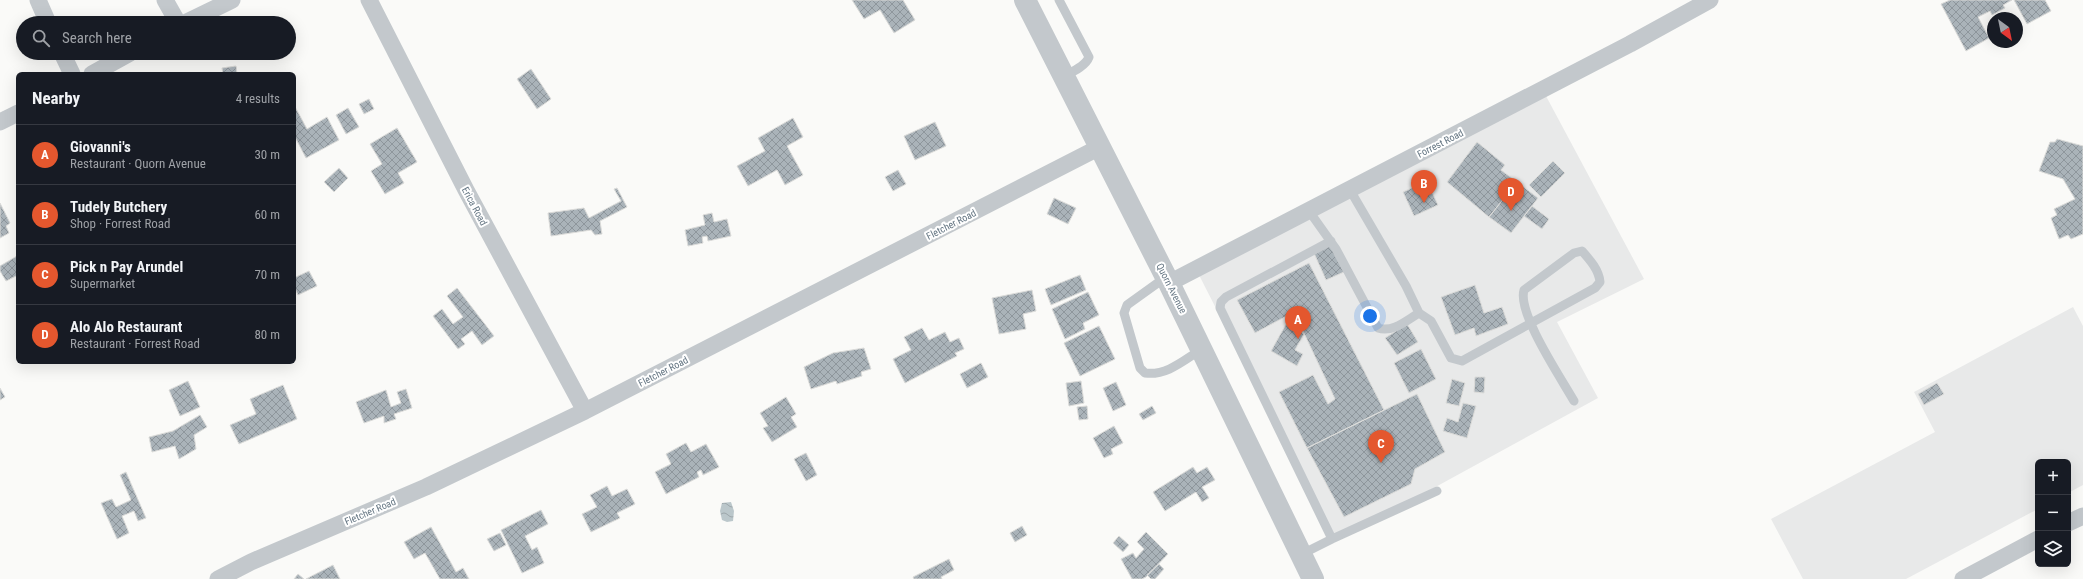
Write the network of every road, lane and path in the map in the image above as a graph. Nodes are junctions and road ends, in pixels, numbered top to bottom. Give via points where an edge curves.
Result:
1 (38, 0) edge
2 (165, 0) edge
3 (232, 0) edge
4 (369, 0) edge
5 (1025, 0) edge
6 (1059, 0) edge
7 (1710, 0) edge
8 (45, 16) edge
9 (174, 16) edge
10 (199, 16) edge
11 (65, 60) edge
12 (117, 60) edge
13 (71, 72) edge
14 (96, 72) edge
15 (1064, 76) junction
16 (16, 114) edge
17 (0, 122) edge
18 (1100, 148) junction
19 (1350, 190) junction
20 (1309, 211) junction
21 (1331, 241) junction
22 (1168, 280) junction
23 (1419, 313) junction
24 (1530, 324) junction
25 (1202, 349) junction
26 (1574, 401) dead end
27 (585, 411) junction
28 (1437, 491) dead end
29 (2083, 516) edge
30 (2071, 522) edge
31 (1332, 539) junction
32 (2035, 541) edge
33 (1302, 554) junction
34 (218, 579) edge
35 (1313, 579) edge
36 (1963, 579) edge

1 - 8 street
2 - 9 street
3 - 10 street
4 - 27 street, Erica Road via 466,190
5 - 15 street, Quorn Avenue
6 - 15 lane via 1089,57 1088,61
7 - 19 street, Forrest Road
11 - 13 street
12 - 14 street
15 - 18 street, Quorn Avenue
16 - 17 street
18 - 22 street, Quorn Avenue
18 - 27 street, Fletcher Road
19 - 20 street, Forrest Road
19 - 23 lane
20 - 21 lane
20 - 22 street, Forrest Road
21 - 23 lane via 1378,328 1394,328
21 - 31 lane via 1226,297 1220,308
22 - 25 street, Quorn Avenue
22 - 25 lane via 1127,305 1124,313 1140,368 1145,373 1156,375 1166,372
23 - 24 lane via 1430,321 1451,358 1456,361 1462,361
24 - 24 lane via 1595,288 1600,282 1599,275 1582,251 1574,253 1524,290 1522,300
24 - 26 lane
25 - 33 street, Quorn Avenue
27 - 34 street, Fletcher Road via 426,487 251,562
28 - 31 lane
29 - 30 street
31 - 33 lane
32 - 36 street
33 - 35 street, Quorn Avenue

